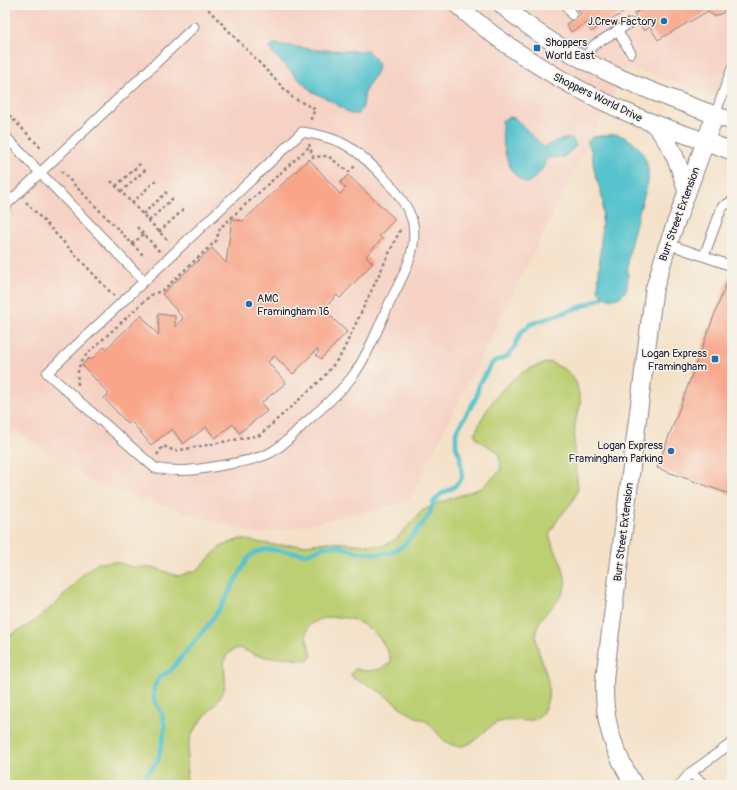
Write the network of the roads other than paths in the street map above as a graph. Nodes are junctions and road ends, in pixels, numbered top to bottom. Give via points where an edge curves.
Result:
1 (457, 5) edge
2 (502, 5) edge
3 (566, 5) edge
4 (572, 15) dead end
5 (630, 23) dead end
6 (194, 26) dead end
7 (617, 30) junction
8 (631, 53) dead end
9 (583, 60) junction
10 (732, 68) edge
11 (715, 115) junction
12 (732, 121) edge
13 (653, 123) junction
14 (5, 136) edge
15 (705, 141) junction
16 (732, 151) edge
17 (40, 173) junction
18 (686, 193) junction
19 (732, 201) edge
20 (5, 206) edge
21 (668, 244) junction
22 (704, 256) junction
23 (732, 266) edge
24 (143, 280) junction
25 (732, 743) edge
26 (690, 773) junction
27 (634, 785) edge
28 (680, 785) edge
29 (705, 785) edge

1 - 13 street, Shoppers World Drive via 507,45 545,70 587,94
2 - 9 street via 537,32
3 - 4 lane
5 - 7 lane
6 - 17 lane
7 - 8 lane
7 - 9 lane via 594,45
9 - 11 street via 637,86
10 - 11 lane
11 - 12 street
11 - 15 street, Burr Street Extension
13 - 15 street, Shoppers World Drive
13 - 18 street via 677,158
14 - 17 lane
15 - 16 street, Shoppers World Drive
15 - 18 street, Burr Street Extension
17 - 20 lane
17 - 24 lane
18 - 21 street, Burr Street Extension
19 - 22 lane via 722,207
21 - 22 lane
21 - 27 street, Burr Street Extension via 653,299 604,686 606,720 615,751
22 - 23 lane
24 - 24 lane via 302,132 322,135 342,143 359,154 395,191 413,223 414,244 409,262 353,376 283,444 252,460 188,471 172,472 155,468 47,373
25 - 26 lane
26 - 28 lane
26 - 29 lane

